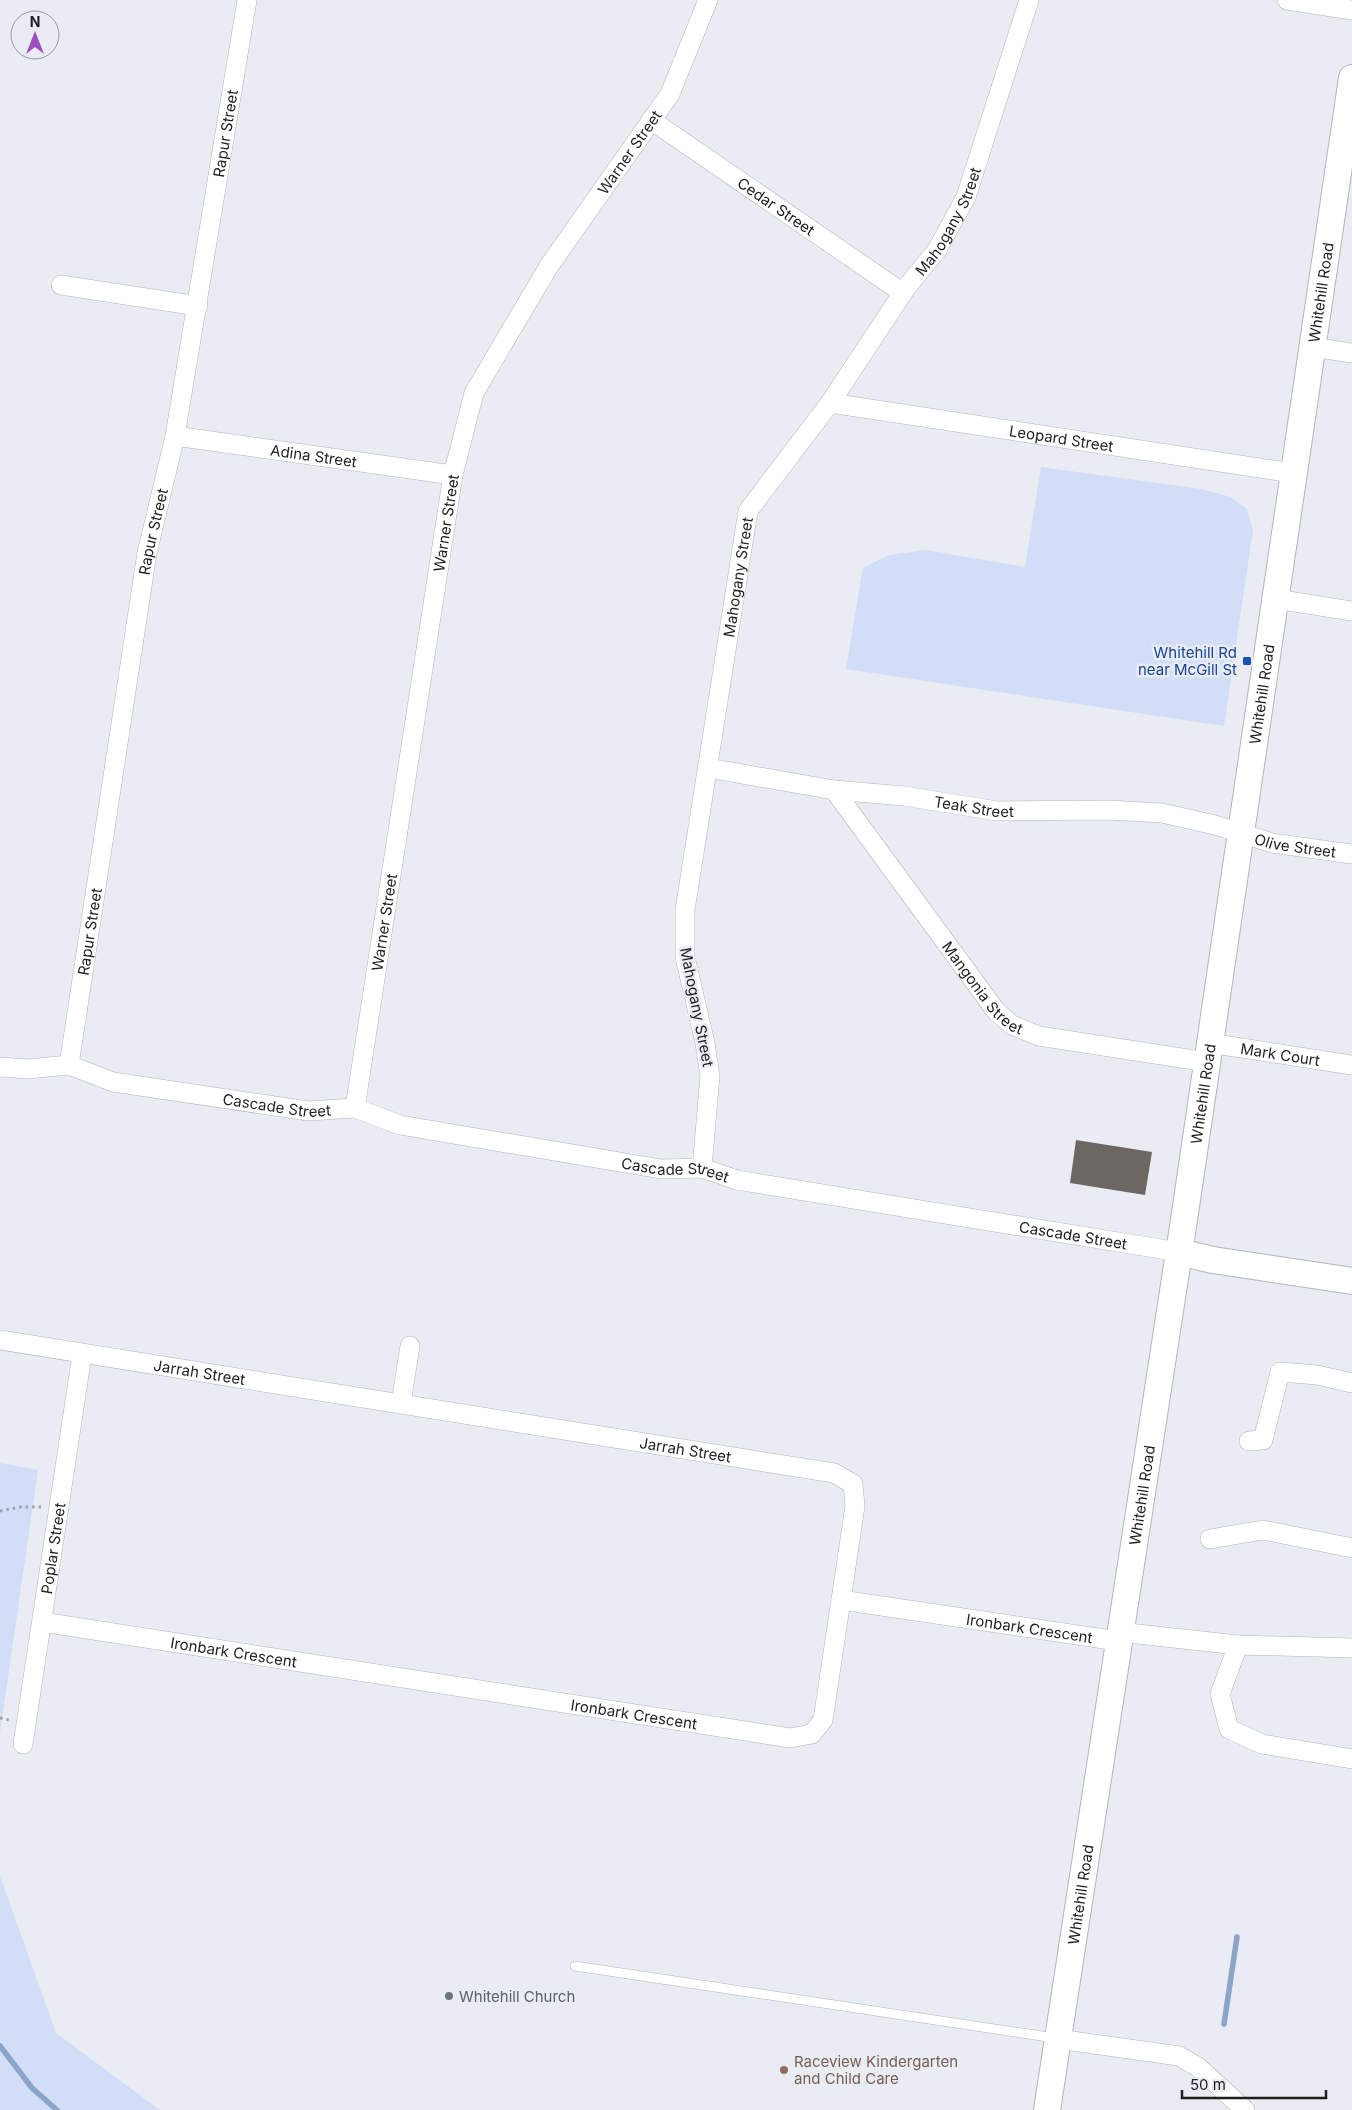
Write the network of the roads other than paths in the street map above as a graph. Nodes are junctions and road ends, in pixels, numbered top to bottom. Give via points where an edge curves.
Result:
1 (247, 0) edge
2 (708, 0) edge
3 (1029, 0) edge
4 (1287, 0) edge
5 (1352, 10) edge
6 (1352, 78) edge
7 (652, 120) junction
8 (62, 285) dead end
9 (903, 293) junction
10 (198, 306) junction
11 (1313, 347) junction
12 (1352, 353) edge
13 (830, 403) junction
14 (176, 436) junction
15 (1293, 473) junction
16 (452, 475) junction
17 (1276, 599) junction
18 (1352, 611) edge
19 (708, 768) junction
20 (834, 790) junction
21 (1240, 833) junction
22 (1352, 854) edge
23 (1208, 1053) junction
24 (1352, 1065) edge
25 (69, 1066) junction
26 (0, 1067) edge
27 (355, 1108) junction
28 (702, 1168) junction
29 (1179, 1252) junction
30 (1352, 1281) edge
31 (0, 1340) edge
32 (410, 1346) dead end
33 (82, 1355) junction
34 (1352, 1383) edge
35 (400, 1404) junction
36 (1250, 1441) dead end
37 (1210, 1539) dead end
38 (1352, 1548) edge
39 (841, 1600) junction
40 (42, 1622) junction
41 (1119, 1637) junction
42 (1238, 1645) junction
43 (1352, 1648) edge
44 (23, 1744) dead end
45 (1352, 1759) edge
46 (575, 1966) dead end
47 (1058, 2039) junction
48 (1047, 2110) edge
49 (1245, 2110) edge

1 - 10 street, Rapur Street
2 - 7 street, Warner Street via 670,94
3 - 9 street, Mahogany Street via 966,196 936,250
4 - 5 street
6 - 11 street, Whitehill Road
7 - 9 street, Cedar Street
7 - 16 street, Warner Street via 549,266 474,393
8 - 10 street
9 - 13 street, Mahogany Street
10 - 14 street, Rapur Street
11 - 12 street
11 - 15 street, Whitehill Road
13 - 15 street, Leopard Street
13 - 19 street, Mahogany Street via 748,511
14 - 16 street, Adina Street
14 - 25 street, Rapur Street via 147,553
15 - 17 street, Whitehill Road
16 - 27 street, Warner Street
17 - 18 street
17 - 21 street, Whitehill Road
19 - 20 street, Teak Street
19 - 28 street, Mahogany Street via 685,910 685,957 710,1076
20 - 21 street, Teak Street via 904,796 997,811 1162,813
20 - 23 street, Mangonia Street via 996,1011 1012,1025 1039,1036
21 - 22 street, Olive Street via 1272,843
21 - 23 street, Whitehill Road
23 - 24 street, Mark Court
23 - 29 street, Whitehill Road
25 - 26 street, Cascade Street
25 - 27 street, Cascade Street via 113,1082 308,1111
27 - 28 street, Cascade Street via 400,1126 662,1169
28 - 29 street, Cascade Street via 737,1180
29 - 30 street, Cascade Street
29 - 41 street, Whitehill Road
31 - 33 street, Jarrah Street
32 - 35 street
33 - 35 street, Jarrah Street
33 - 40 street, Poplar Street
34 - 36 street via 1317,1375 1280,1372 1262,1440
35 - 39 street, Jarrah Street via 834,1473 853,1484 855,1506
37 - 38 street via 1263,1530
39 - 40 street, Ironbark Crescent via 823,1720 812,1734 790,1738
39 - 41 street, Ironbark Crescent
40 - 44 street, Poplar Street
41 - 42 street, Ironbark Crescent
41 - 47 street, Whitehill Road
42 - 43 street, Ironbark Crescent
42 - 45 street via 1220,1694 1229,1729 1262,1744
46 - 47 lane
47 - 48 street, Whitehill Road
47 - 49 street via 1179,2056 1198,2067

